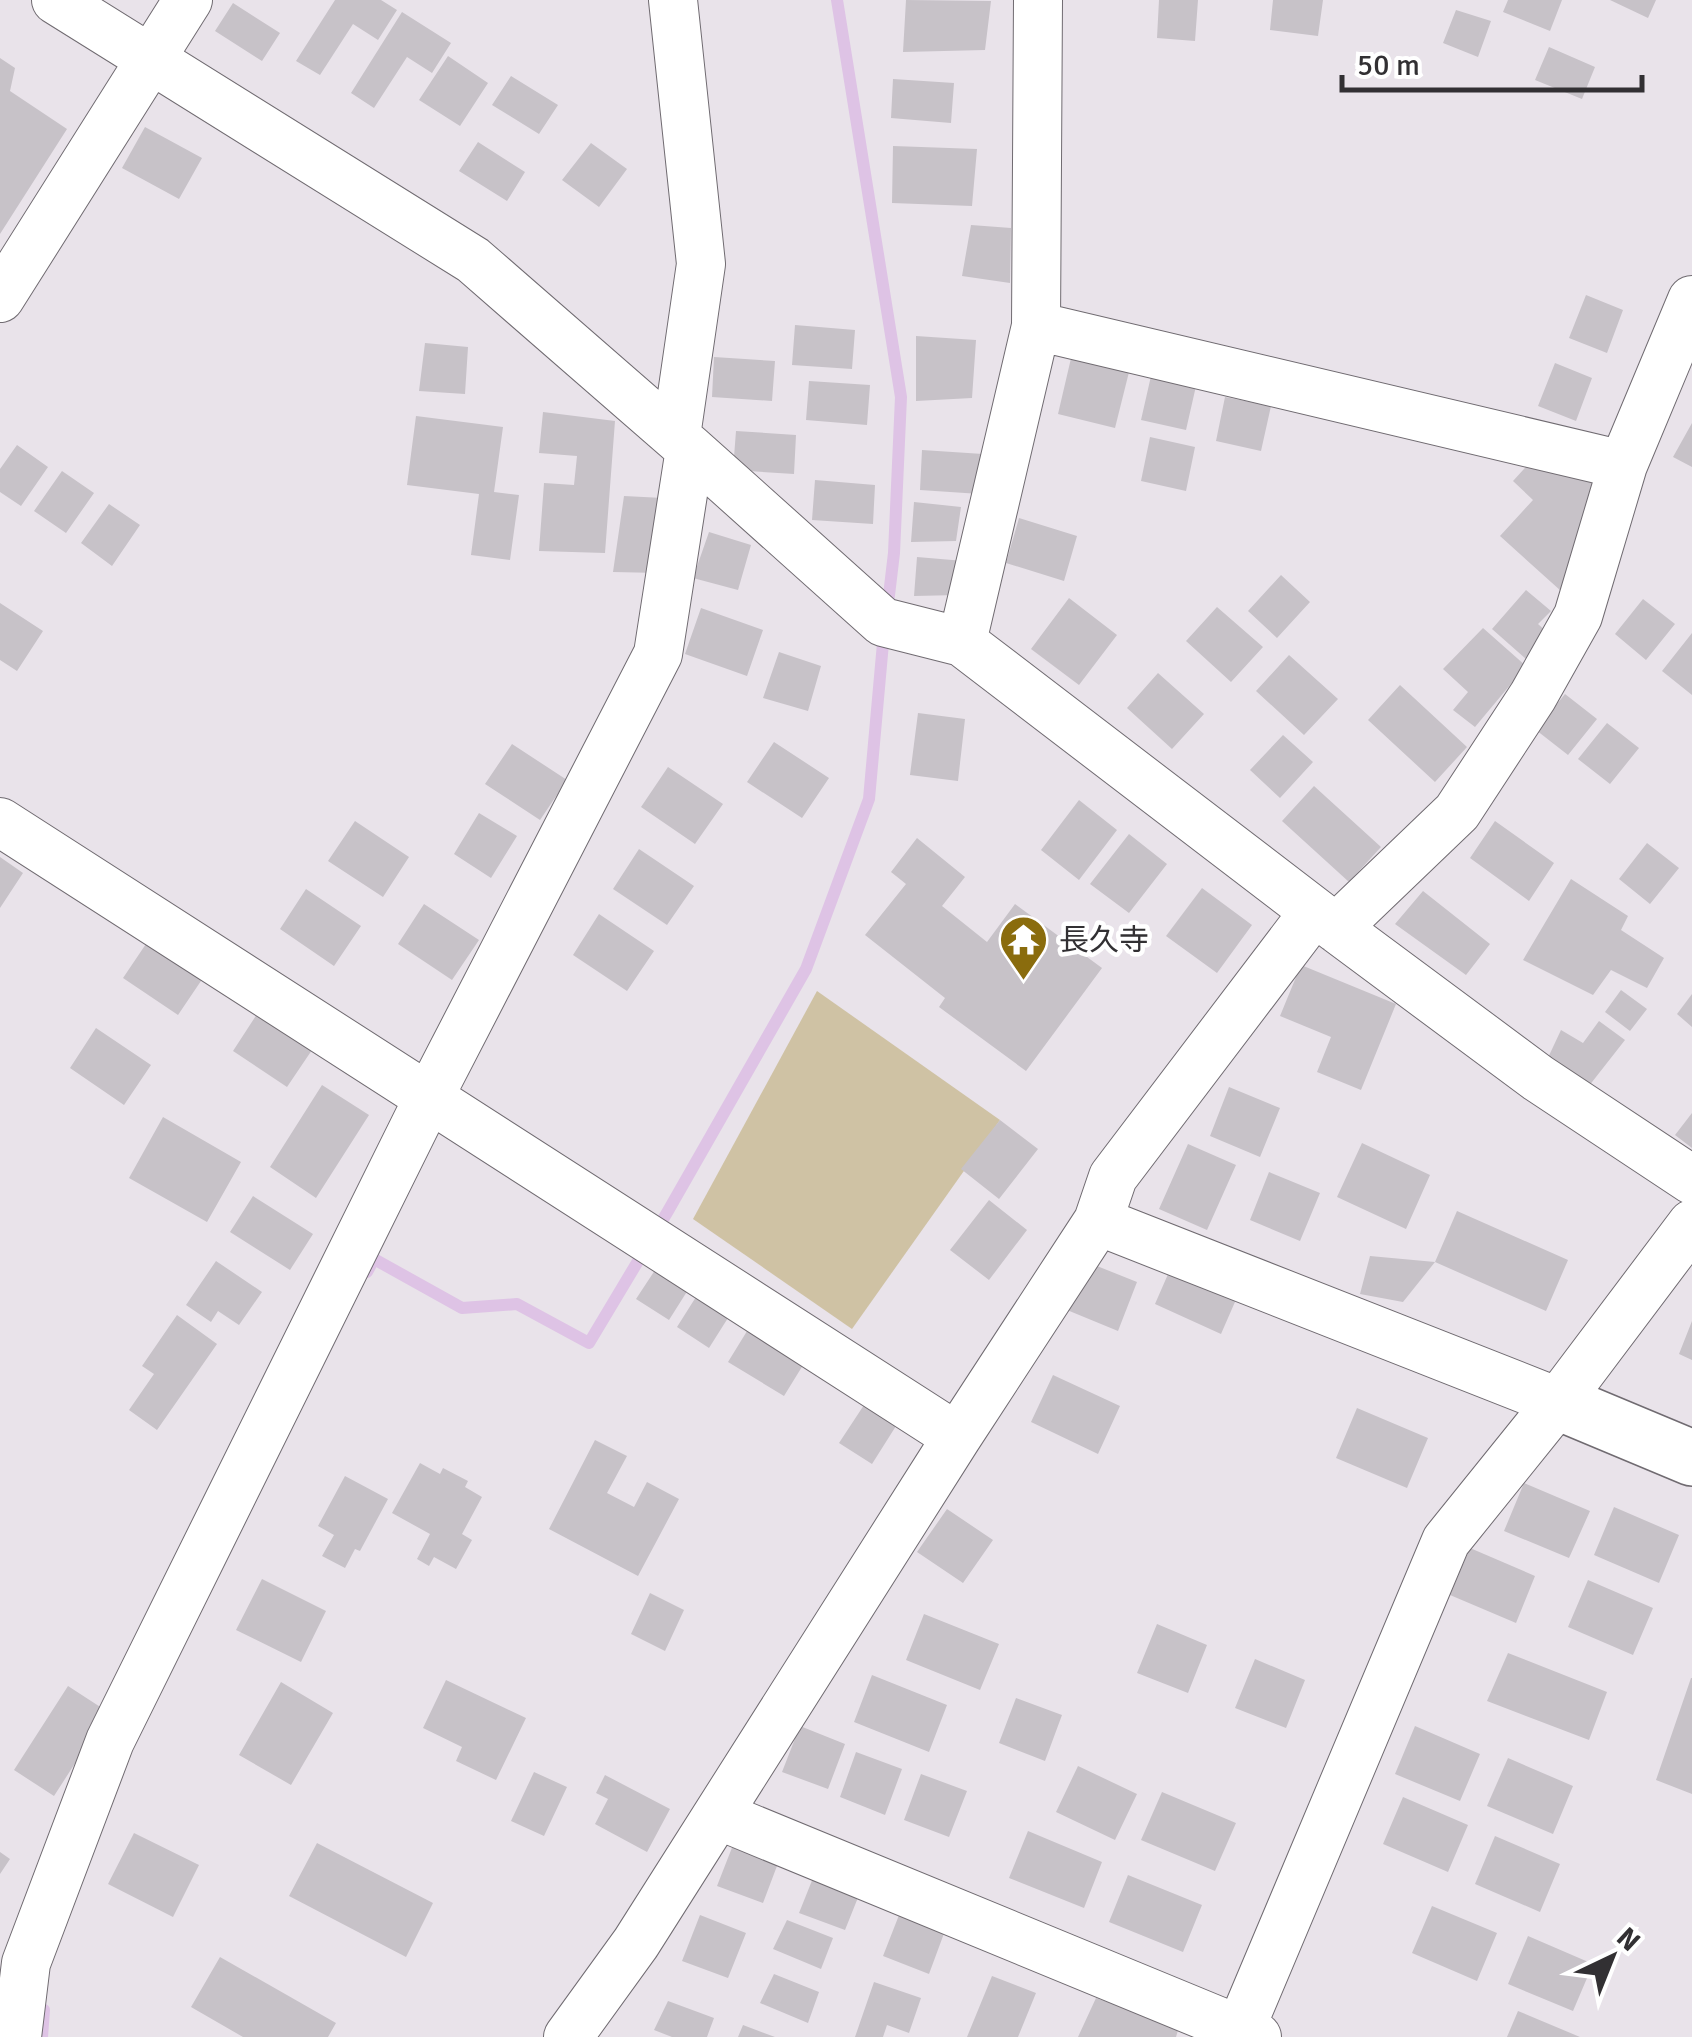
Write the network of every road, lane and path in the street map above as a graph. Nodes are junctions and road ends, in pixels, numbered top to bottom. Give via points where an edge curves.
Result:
1 (56, 0) edge
2 (188, 0) edge
3 (673, 0) edge
4 (1038, 0) edge
5 (150, 60) junction
6 (0, 298) edge
7 (1692, 300) edge
8 (1036, 326) junction
9 (683, 443) junction
10 (1623, 465) junction
11 (962, 642) junction
12 (0, 822) edge
13 (1325, 920) junction
14 (428, 1099) junction
15 (1692, 1180) edge
16 (1098, 1221) junction
17 (1692, 1224) edge
18 (1558, 1402) junction
19 (957, 1437) junction
20 (1692, 1458) edge
21 (718, 1816) junction
22 (1244, 2035) edge
23 (17, 2037) edge
24 (568, 2037) edge

1 - 5 street
2 - 5 street
3 - 9 street via 700,264
4 - 8 street
5 - 6 street
5 - 9 street via 473,260
7 - 10 street
8 - 10 street
8 - 11 street
9 - 11 street via 883,622
9 - 14 street via 658,654
10 - 13 street via 1578,616 1458,812
11 - 13 street
12 - 14 street
13 - 15 street via 1538,1078
13 - 16 street via 1112,1177
14 - 19 street
14 - 23 street via 110,1740 26,1963
16 - 18 street
16 - 19 street
17 - 18 street
18 - 20 street
18 - 22 street via 1446,1541
19 - 21 street
21 - 22 street
21 - 24 street

